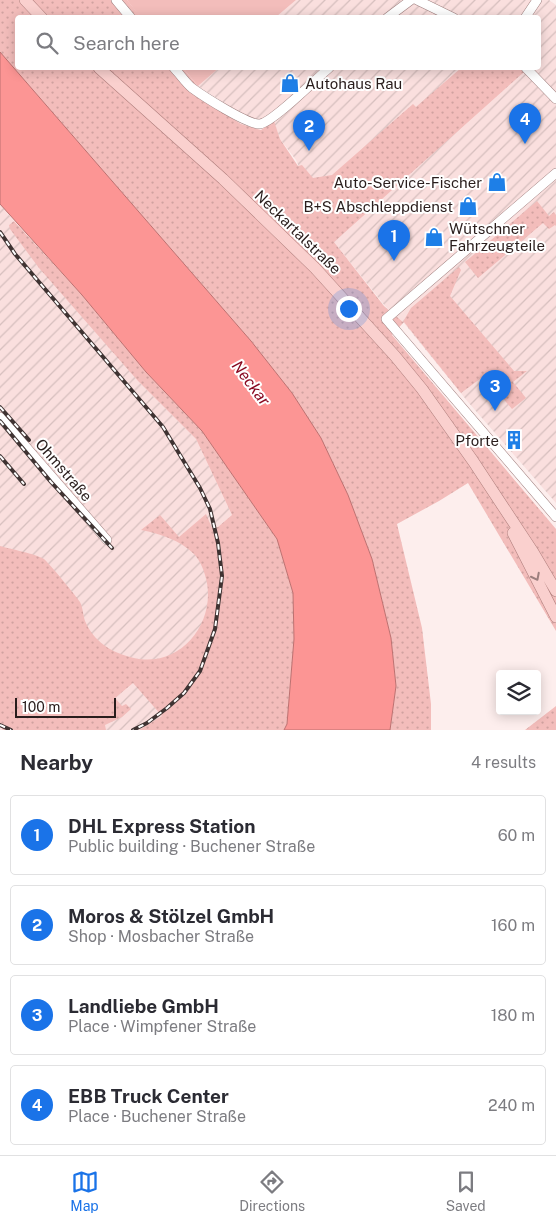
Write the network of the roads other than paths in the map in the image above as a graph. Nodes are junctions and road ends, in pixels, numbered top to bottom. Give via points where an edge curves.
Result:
1 (25, 0) edge
2 (116, 0) edge
3 (411, 0) edge
4 (417, 0) edge
5 (537, 0) edge
6 (39, 15) edge
7 (128, 15) edge
8 (391, 15) edge
9 (448, 15) edge
10 (527, 15) edge
11 (101, 70) edge
12 (176, 70) edge
13 (327, 70) edge
14 (528, 70) edge
15 (556, 99) edge
16 (556, 173) edge
17 (0, 417) edge
18 (489, 487) junction
19 (556, 517) edge
20 (107, 540) dead end
21 (556, 591) edge
22 (556, 617) edge

1 - 6 main road
2 - 7 street
3 - 8 street
4 - 9 street
5 - 10 street
11 - 18 main road, Neckartalstraße via 220,176 315,268 416,382
12 - 13 street via 195,90 251,123 261,124
14 - 15 street
16 - 19 street via 386,319
17 - 20 street, Ohmstraße
18 - 21 main road, Neckartalstraße
18 -> 22 main road, Neckartalstraße

